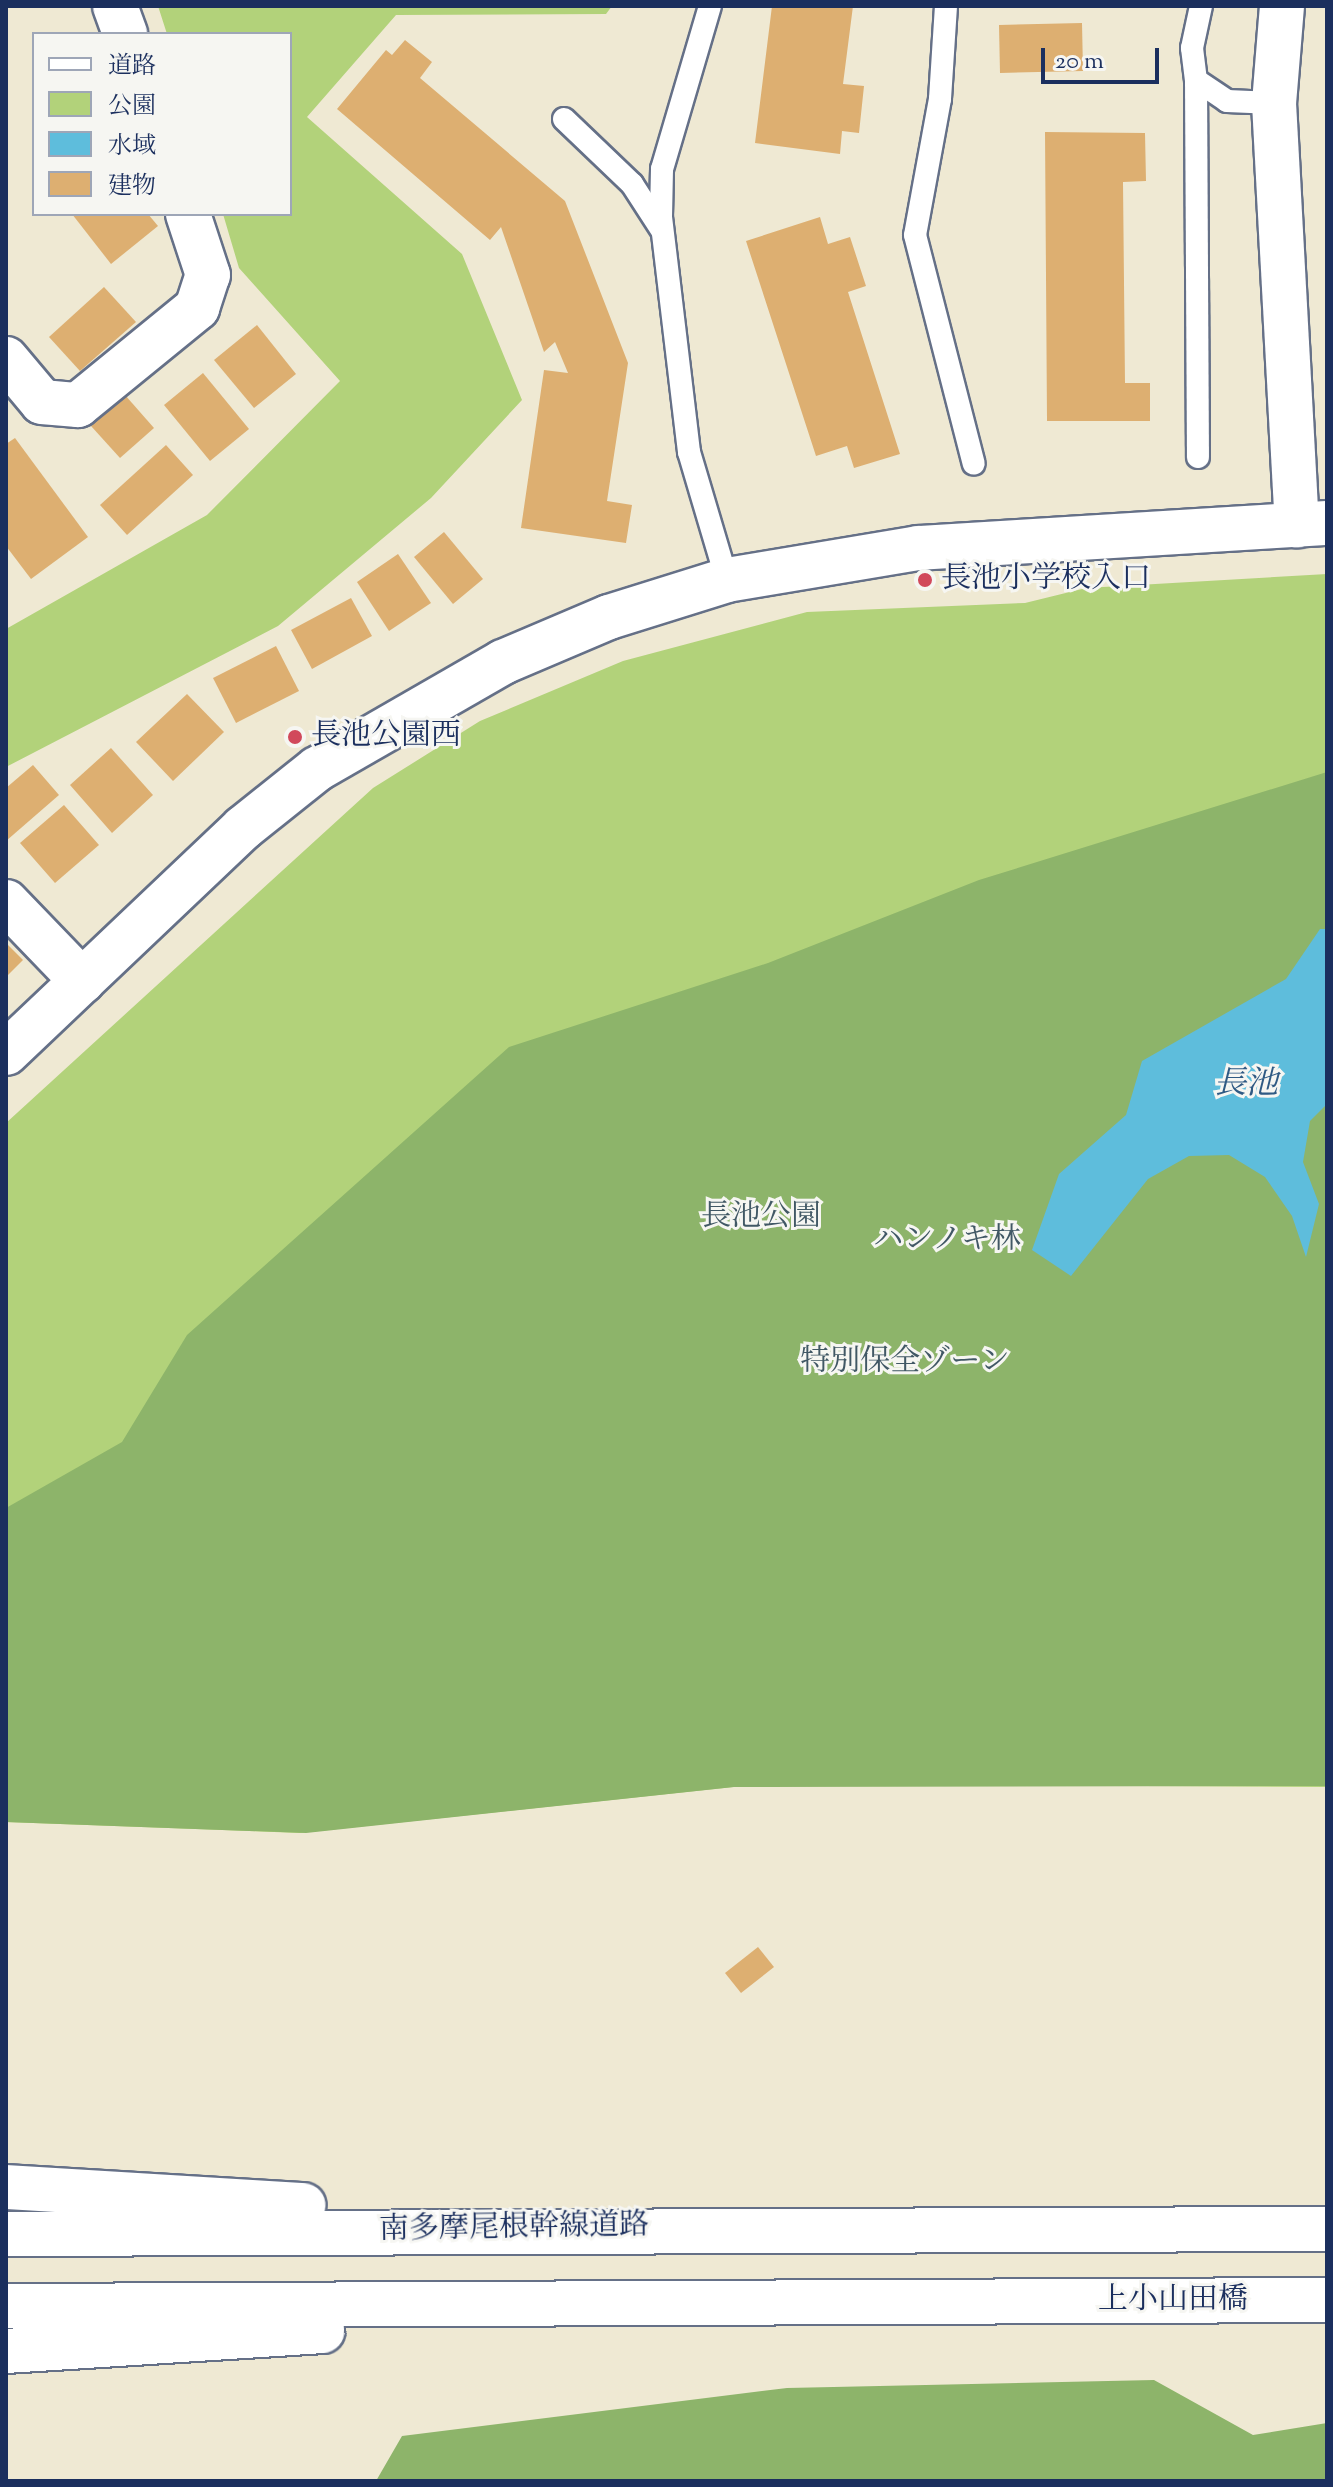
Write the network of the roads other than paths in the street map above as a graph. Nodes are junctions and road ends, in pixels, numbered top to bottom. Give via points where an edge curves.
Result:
1 (115, 6) edge
2 (710, 6) edge
3 (946, 6) edge
4 (1201, 6) edge
5 (1282, 6) edge
6 (124, 32) edge
7 (1196, 80) junction
8 (1274, 103) junction
9 (564, 119) dead end
10 (189, 216) edge
11 (661, 229) junction
12 (6, 359) edge
13 (1198, 457) dead end
14 (974, 464) dead end
15 (1312, 524) edge
16 (727, 580) junction
17 (6, 902) edge
18 (82, 981) junction
19 (6, 1053) edge
20 (6, 2187) edge
21 (677, 2227) junction
22 (1327, 2229) edge
23 (6, 2234) edge
24 (843, 2299) junction
25 (1327, 2300) edge
26 (6, 2306) edge
27 (6, 2351) edge

1 - 6 main road
2 - 11 lane via 662,169
3 - 14 lane via 940,99 915,235
4 - 7 lane via 1192,48
5 - 8 main road
7 - 8 lane via 1227,101
7 - 13 lane
8 - 15 main road
9 - 11 lane via 632,184
10 - 12 main road via 208,275 197,308 78,405 42,402
11 - 16 lane via 689,452
15 - 16 main road via 918,548
16 - 18 main road via 609,617 401,716 243,828
17 - 18 main road
18 - 19 main road
20 - 21 main road
21 - 22 main road, 南多摩尾根幹線道路
21 - 23 main road, 南多摩尾根幹線道路
24 - 25 main road, 上小山田橋
24 - 26 main road
24 - 27 main road

